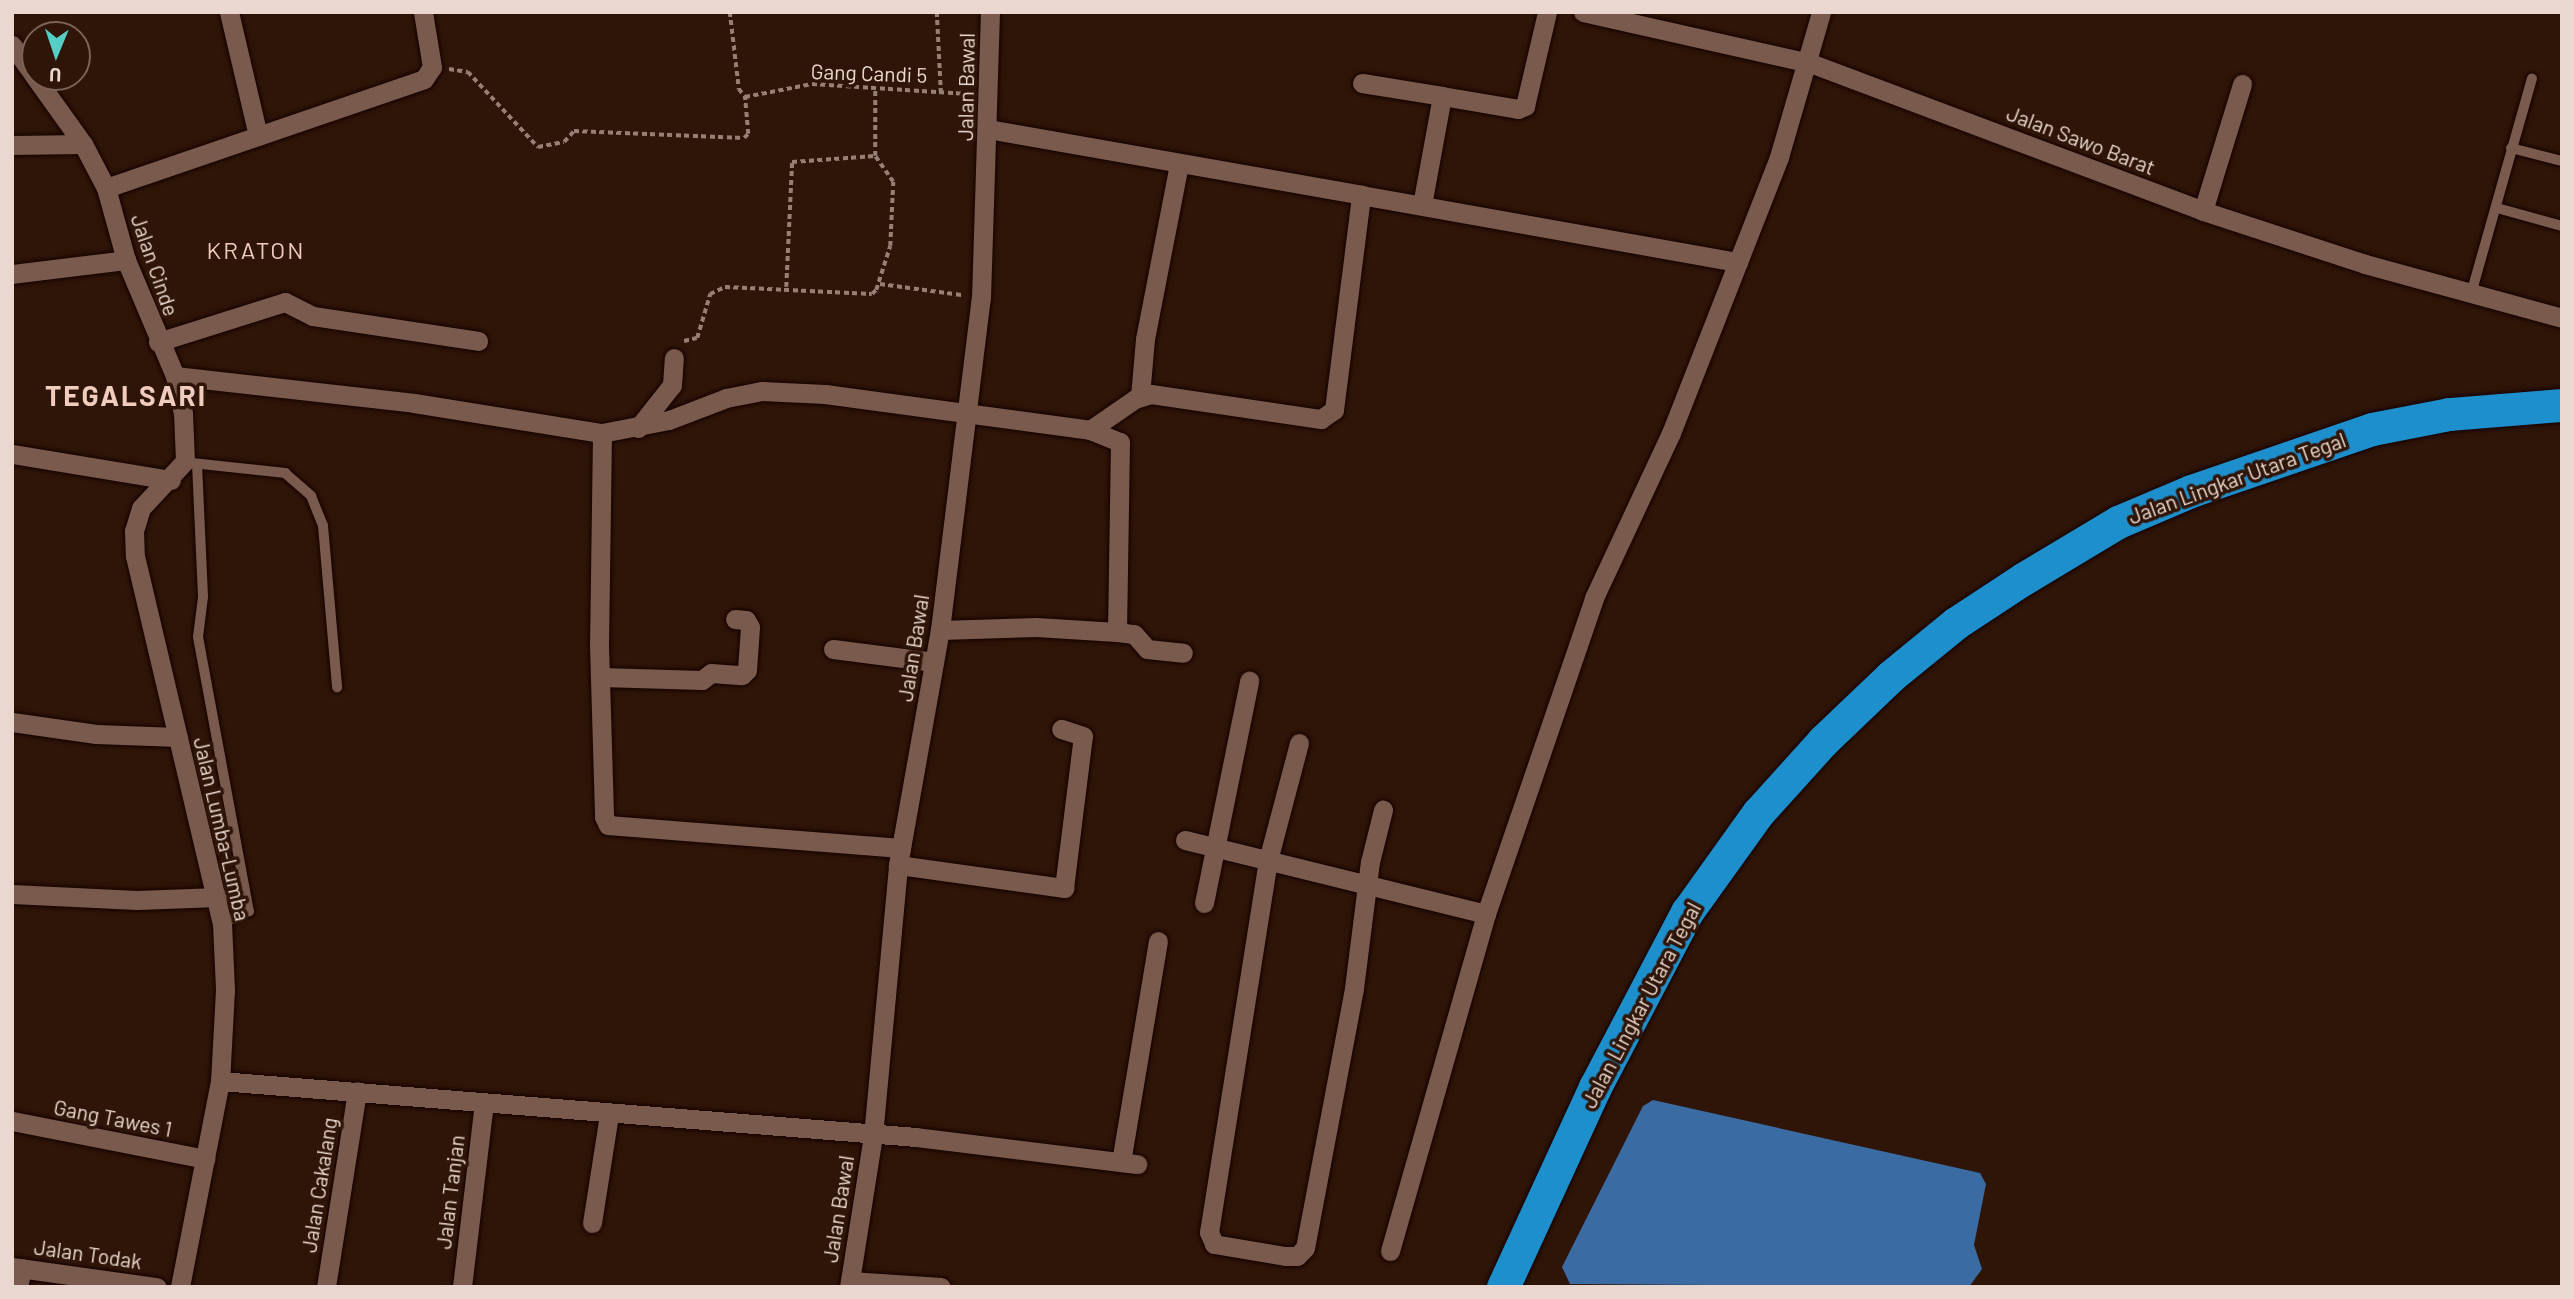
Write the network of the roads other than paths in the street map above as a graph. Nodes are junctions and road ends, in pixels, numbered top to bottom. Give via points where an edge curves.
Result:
1 (229, 12) edge
2 (424, 12) edge
3 (990, 12) edge
4 (1547, 12) edge
5 (1583, 12) edge
6 (1821, 12) edge
7 (1810, 63) junction
8 (2532, 78) dead end
9 (1362, 83) dead end
10 (2242, 85) dead end
11 (45, 91) edge
12 (1442, 96) junction
13 (1000, 131) junction
14 (258, 136) junction
15 (83, 144) junction
16 (12, 145) edge
17 (2511, 148) junction
18 (2562, 161) edge
19 (1179, 164) junction
20 (106, 188) junction
21 (1361, 195) junction
22 (1422, 205) junction
23 (2497, 208) junction
24 (2203, 211) junction
25 (2562, 226) edge
26 (126, 260) junction
27 (1738, 262) junction
28 (12, 274) edge
29 (2470, 294) junction
30 (2562, 318) edge
31 (478, 341) dead end
32 (158, 342) junction
33 (674, 358) road end
34 (175, 376) junction
35 (1140, 397) junction
36 (2562, 405) edge
37 (641, 422) junction
38 (965, 425) junction
39 (1090, 430) junction
40 (602, 433) junction
41 (12, 454) edge
42 (191, 463) junction
43 (171, 480) junction
44 (735, 619) dead end
45 (957, 629) junction
46 (1117, 632) junction
47 (833, 649) dead end
48 (1183, 653) dead end
49 (934, 662) junction
50 (601, 677) junction
51 (1249, 681) dead end
52 (337, 687) dead end
53 (12, 722) edge
54 (1061, 729) dead end
55 (178, 737) junction
56 (1299, 743) dead end
57 (1383, 810) dead end
58 (1185, 840) dead end
59 (1213, 849) junction
60 (899, 857) junction
61 (1268, 860) junction
62 (1367, 884) junction
63 (12, 894) edge
64 (218, 898) junction
65 (1204, 903) dead end
66 (1486, 914) junction
67 (222, 923) junction
68 (1157, 941) dead end
69 (220, 1081) junction
70 (358, 1091) junction
71 (484, 1102) junction
72 (609, 1114) junction
73 (12, 1121) edge
74 (881, 1137) junction
75 (205, 1159) junction
76 (592, 1223) dead end
77 (1390, 1251) dead end
78 (17, 1274) edge
79 (849, 1284) edge
80 (158, 1287) edge
81 (180, 1287) edge
82 (326, 1287) edge
83 (462, 1287) edge
84 (941, 1287) edge
85 (1503, 1287) edge

1 - 14 street
2 - 14 street via 432,67 424,79
3 - 13 street, Jalan Bawal via 989,96
4 - 12 street via 1525,106 1517,109
5 - 7 street, Jalan Sawo Barat
6 - 7 street
7 - 24 street, Jalan Sawo Barat
7 - 27 street
8 - 17 lane
9 - 12 street
10 - 24 street
11 - 15 street, Jalan Cinde
12 - 22 street
13 - 19 street
13 - 38 street, Jalan Bawal
14 - 20 street
15 - 16 street
15 - 20 street, Jalan Cinde
17 - 18 lane
17 - 23 lane
19 - 21 street
19 - 35 street via 1145,339
20 - 26 street, Jalan Cinde
21 - 22 street
21 - 35 street via 1334,410 1329,417
22 - 27 street
23 - 25 lane
23 - 29 lane
24 - 29 street, Jalan Sawo Barat
26 - 28 street
26 - 32 street, Jalan Cinde
27 - 66 street via 1671,433 1594,598
29 - 30 street, Jalan Sawo Barat
31 - 32 street via 319,318 285,302
32 - 34 street, Jalan Cinde
33 - 37 street via 672,385
34 - 40 street via 414,403
34 - 42 street, Jalan Cinde
35 - 39 street
36 - 85 highway, Jalan Lingkar Utara Tegal via 2449,414 2372,429 2191,491 2119,522 2023,579 1956,623 1891,676 1823,741 1758,813 1687,912 1595,1087
37 - 38 street via 762,391 825,394
37 - 40 street
38 - 39 street
38 - 45 street, Jalan Bawal
39 - 46 street via 1120,442
40 - 50 street
41 - 43 street
42 - 43 street
42 - 52 lane via 285,474 311,496 323,526
42 - 67 lane via 203,597 198,636 249,911
43 - 55 street, Jalan Lumba-Lumba via 141,508 134,531 135,556
44 - 50 street via 747,620 750,627 747,670 742,675 712,673 702,680
45 - 46 street
45 - 49 street, Jalan Bawal
46 - 48 street via 1134,634 1147,649
47 - 49 street
49 - 60 street, Jalan Bawal
50 - 60 street via 608,825
51 - 59 street
53 - 55 street via 96,734
54 - 60 street via 1083,736 1064,888 931,869
55 - 64 street, Jalan Lumba-Lumba
56 - 61 street
57 - 62 street
58 - 59 street
59 - 61 street
59 - 65 street
60 - 74 street, Jalan Bawal
61 - 62 street
61 - 62 street via 1209,1232 1210,1241 1220,1246 1285,1256 1297,1256 1305,1248 1354,988
62 - 66 street
63 - 64 street via 137,900
64 - 67 street, Jalan Lumba-Lumba
66 - 77 street
67 - 69 street, Jalan Lumba-Lumba via 225,990
68 - 74 street via 1129,1163 916,1137
69 - 70 street
69 - 75 street, Jalan Lumba-Lumba
70 - 71 street
70 - 82 street, Jalan Cakalang
71 - 72 street
71 - 83 street, Jalan Tanjan
72 - 74 street
72 - 76 street
73 - 75 street, Gang Tawes 1
74 - 79 street, Jalan Bawal
75 - 81 street, Jalan Lumba-Lumba
78 - 80 street, Jalan Todak
79 - 84 street

